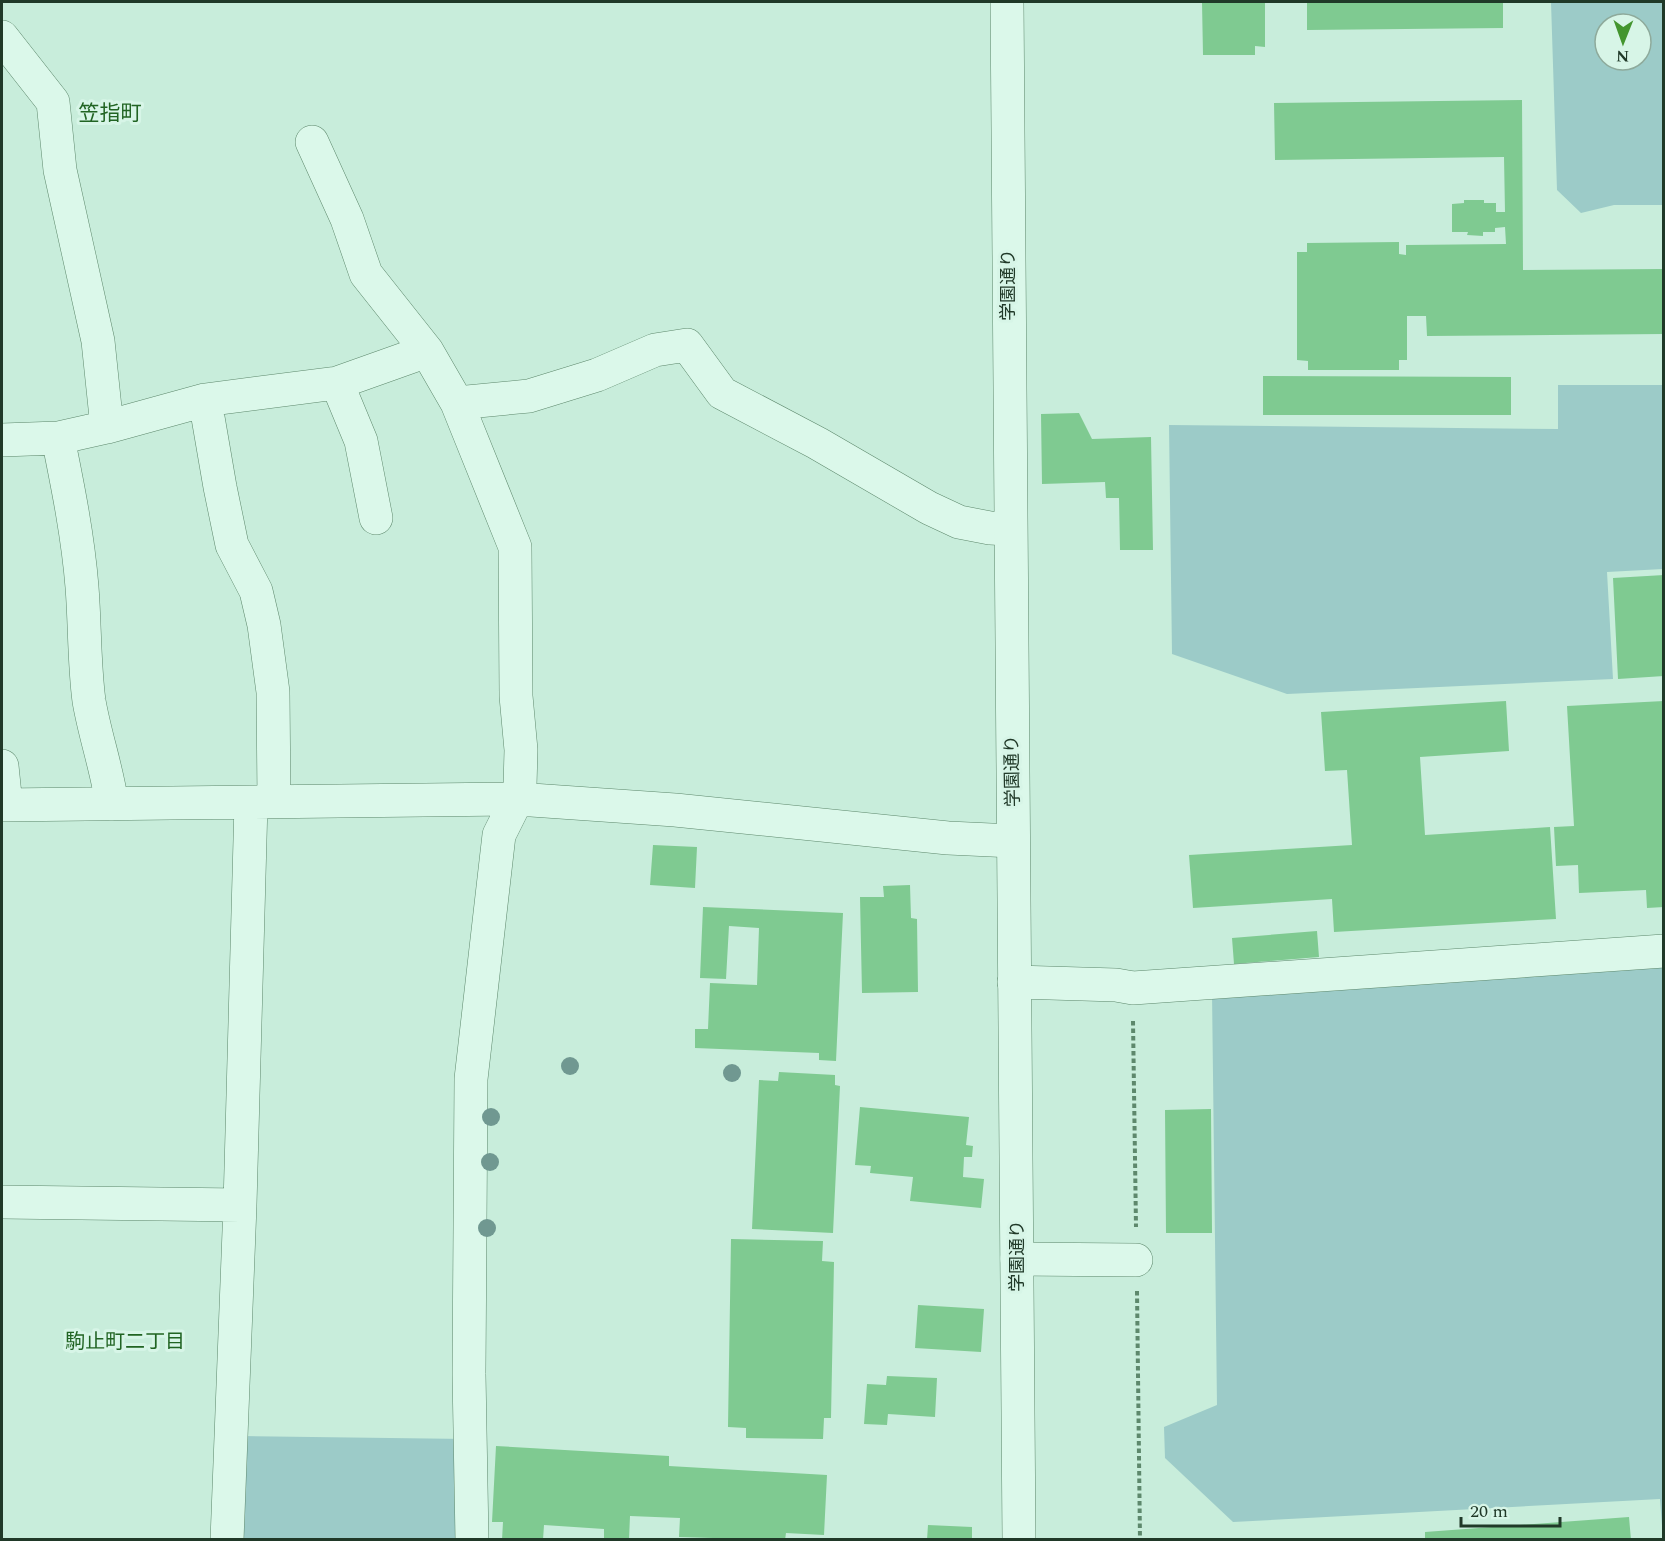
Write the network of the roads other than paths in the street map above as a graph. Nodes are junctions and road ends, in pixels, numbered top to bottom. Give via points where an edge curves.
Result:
1 (1007, 2) edge
2 (2, 37) edge
3 (312, 142) dead end
4 (427, 351) junction
5 (337, 383) junction
6 (205, 400) junction
7 (457, 403) junction
8 (107, 427) junction
9 (58, 438) junction
10 (2, 440) edge
11 (376, 518) dead end
12 (1010, 529) junction
13 (2, 766) edge
14 (517, 799) junction
15 (262, 802) junction
16 (112, 804) junction
17 (4, 805) edge
18 (1013, 841) junction
19 (1664, 951) edge
20 (1014, 982) junction
21 (2, 1202) edge
22 (240, 1205) junction
23 (1017, 1259) junction
24 (1136, 1260) dead end
25 (227, 1539) edge
26 (472, 1539) edge
27 (1019, 1539) edge

1 - 12 street, 学園通り
2 - 8 street via 53,102 60,170 98,341
3 - 4 street via 366,274
4 - 5 street
4 - 7 street
5 - 6 street
5 - 11 street via 361,441
6 - 8 street
6 - 15 street via 232,544 256,591 264,625 273,693
7 - 12 street via 529,396 597,375 655,350 687,345 722,393 929,508 959,522
7 - 14 street via 515,547 516,696 521,750
8 - 9 street
9 - 10 street
9 - 16 street via 76,537 90,703
12 - 18 street, 学園通り
13 - 17 street
14 - 15 street
14 - 18 street
14 - 26 street via 499,836 471,1079
15 - 16 street
15 - 22 street
16 - 17 street
18 - 20 street, 学園通り
19 - 20 street via 1133,988
20 - 23 street, 学園通り
21 - 22 street
22 - 25 street
23 - 24 street
23 - 27 street, 学園通り

